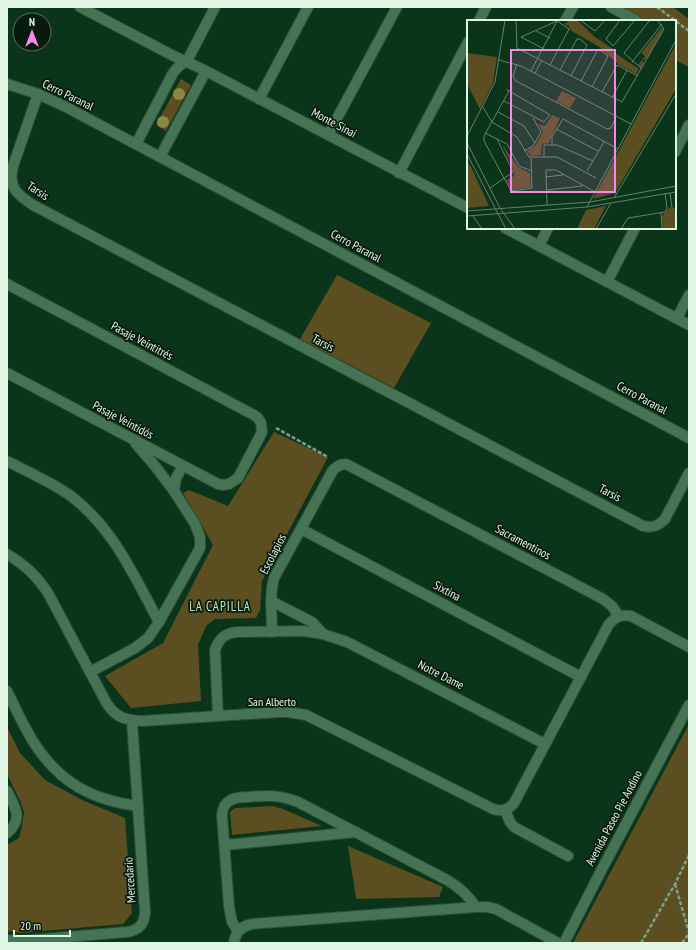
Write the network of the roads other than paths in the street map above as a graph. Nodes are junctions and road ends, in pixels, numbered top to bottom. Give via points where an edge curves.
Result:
1 (80, 7) edge
2 (215, 7) edge
3 (308, 7) edge
4 (397, 7) edge
5 (486, 7) edge
6 (573, 7) edge
7 (611, 7) edge
8 (480, 20) edge
9 (566, 20) edge
10 (635, 20) edge
11 (467, 44) edge
12 (187, 61) junction
13 (206, 71) junction
14 (7, 84) edge
15 (38, 94) junction
16 (259, 99) junction
17 (689, 125) edge
18 (328, 135) junction
19 (136, 144) junction
20 (676, 150) edge
21 (160, 157) junction
22 (399, 173) junction
23 (467, 207) edge
24 (507, 229) edge
25 (548, 229) edge
26 (634, 229) edge
27 (539, 246) junction
28 (607, 282) junction
29 (7, 284) edge
30 (689, 295) edge
31 (677, 318) junction
32 (689, 325) edge
33 (7, 373) edge
34 (689, 438) edge
35 (131, 439) junction
36 (7, 461) edge
37 (341, 464) joint
38 (183, 466) junction
39 (689, 474) edge
40 (229, 484) joint
41 (174, 491) junction
42 (301, 528) junction
43 (7, 554) edge
44 (271, 600) junction
45 (618, 616) junction
46 (159, 622) junction
47 (272, 632) junction
48 (323, 634) junction
49 (689, 647) edge
50 (90, 672) junction
51 (581, 677) junction
52 (7, 691) edge
53 (689, 705) edge
54 (218, 716) junction
55 (132, 721) junction
56 (545, 744) junction
57 (7, 791) edge
58 (138, 806) junction
59 (505, 810) junction
60 (356, 832) junction
61 (7, 833) edge
62 (225, 845) junction
63 (568, 856) dead end
64 (476, 907) junction
65 (238, 931) junction
66 (7, 940) edge
67 (234, 943) edge
68 (558, 943) edge
69 (564, 943) edge

1 - 12 street, Monte Sinai
2 - 12 street
3 - 16 street
4 - 18 street
5 - 8 street
6 - 9 street
7 - 10 street
11 - 22 street
12 - 13 street, Monte Sinai
12 - 19 street via 176,68
13 - 16 street, Monte Sinai
13 - 21 street
14 - 15 street, Cerro Paranal
15 - 19 street, Cerro Paranal
15 - 39 street, Tarsis via 11,174 18,194 33,205 643,526 656,526 665,519
16 - 18 street, Monte Sinai
17 - 20 street
18 - 22 street, Monte Sinai
19 - 21 street, Cerro Paranal
21 - 34 street, Cerro Paranal
22 - 23 street, Monte Sinai
24 - 27 street
25 - 27 street
26 - 28 street
27 - 28 street
28 - 31 street
29 - 40 street, Pasaje Veintitrés via 258,418 262,428 260,436 238,478
30 - 31 street
31 - 32 street
33 - 35 street, Pasaje Veintidós
35 - 38 street, Pasaje Veintidós
35 - 41 street
36 - 46 street via 53,484 86,509 120,550
37 - 42 street, Escolapios via 333,470
37 - 45 street, Sacramentinos via 350,466 603,599 612,606
38 - 40 street, Pasaje Veintidós via 218,484
38 - 41 street via 176,478
41 - 46 street via 197,528 201,543
42 - 44 street, Escolapios via 274,578
42 - 51 street, Sixtina
43 - 50 street, San Alberto via 29,569 39,580
44 - 47 street, Escolapios
44 - 48 street, Notre Dame via 312,622
45 - 49 street via 631,616
45 - 51 street via 609,624
46 - 50 street via 142,644
47 - 48 street, Notre Dame via 304,631
47 - 54 street via 232,632 219,641 215,650
48 - 56 street, Notre Dame via 347,642
50 - 55 street, San Alberto via 112,710 118,716
51 - 56 street
52 - 58 street via 33,742 56,771 71,783 103,799
53 - 69 street, Avenida Paseo Pie Andino
54 - 55 street, San Alberto
54 - 59 street, San Alberto via 288,712 306,715 493,809
55 - 58 street, Mercedario
56 - 59 street via 514,803
57 - 61 street via 17,817 16,823
58 - 66 street, Mercedario via 145,911 140,927 126,932
59 - 63 street via 514,827
60 - 62 street
60 - 62 street via 284,797 233,798 226,803 222,811
60 - 64 street via 456,886
62 - 65 street via 230,914
64 - 65 street via 252,924
64 - 68 street via 496,910
65 - 67 street

